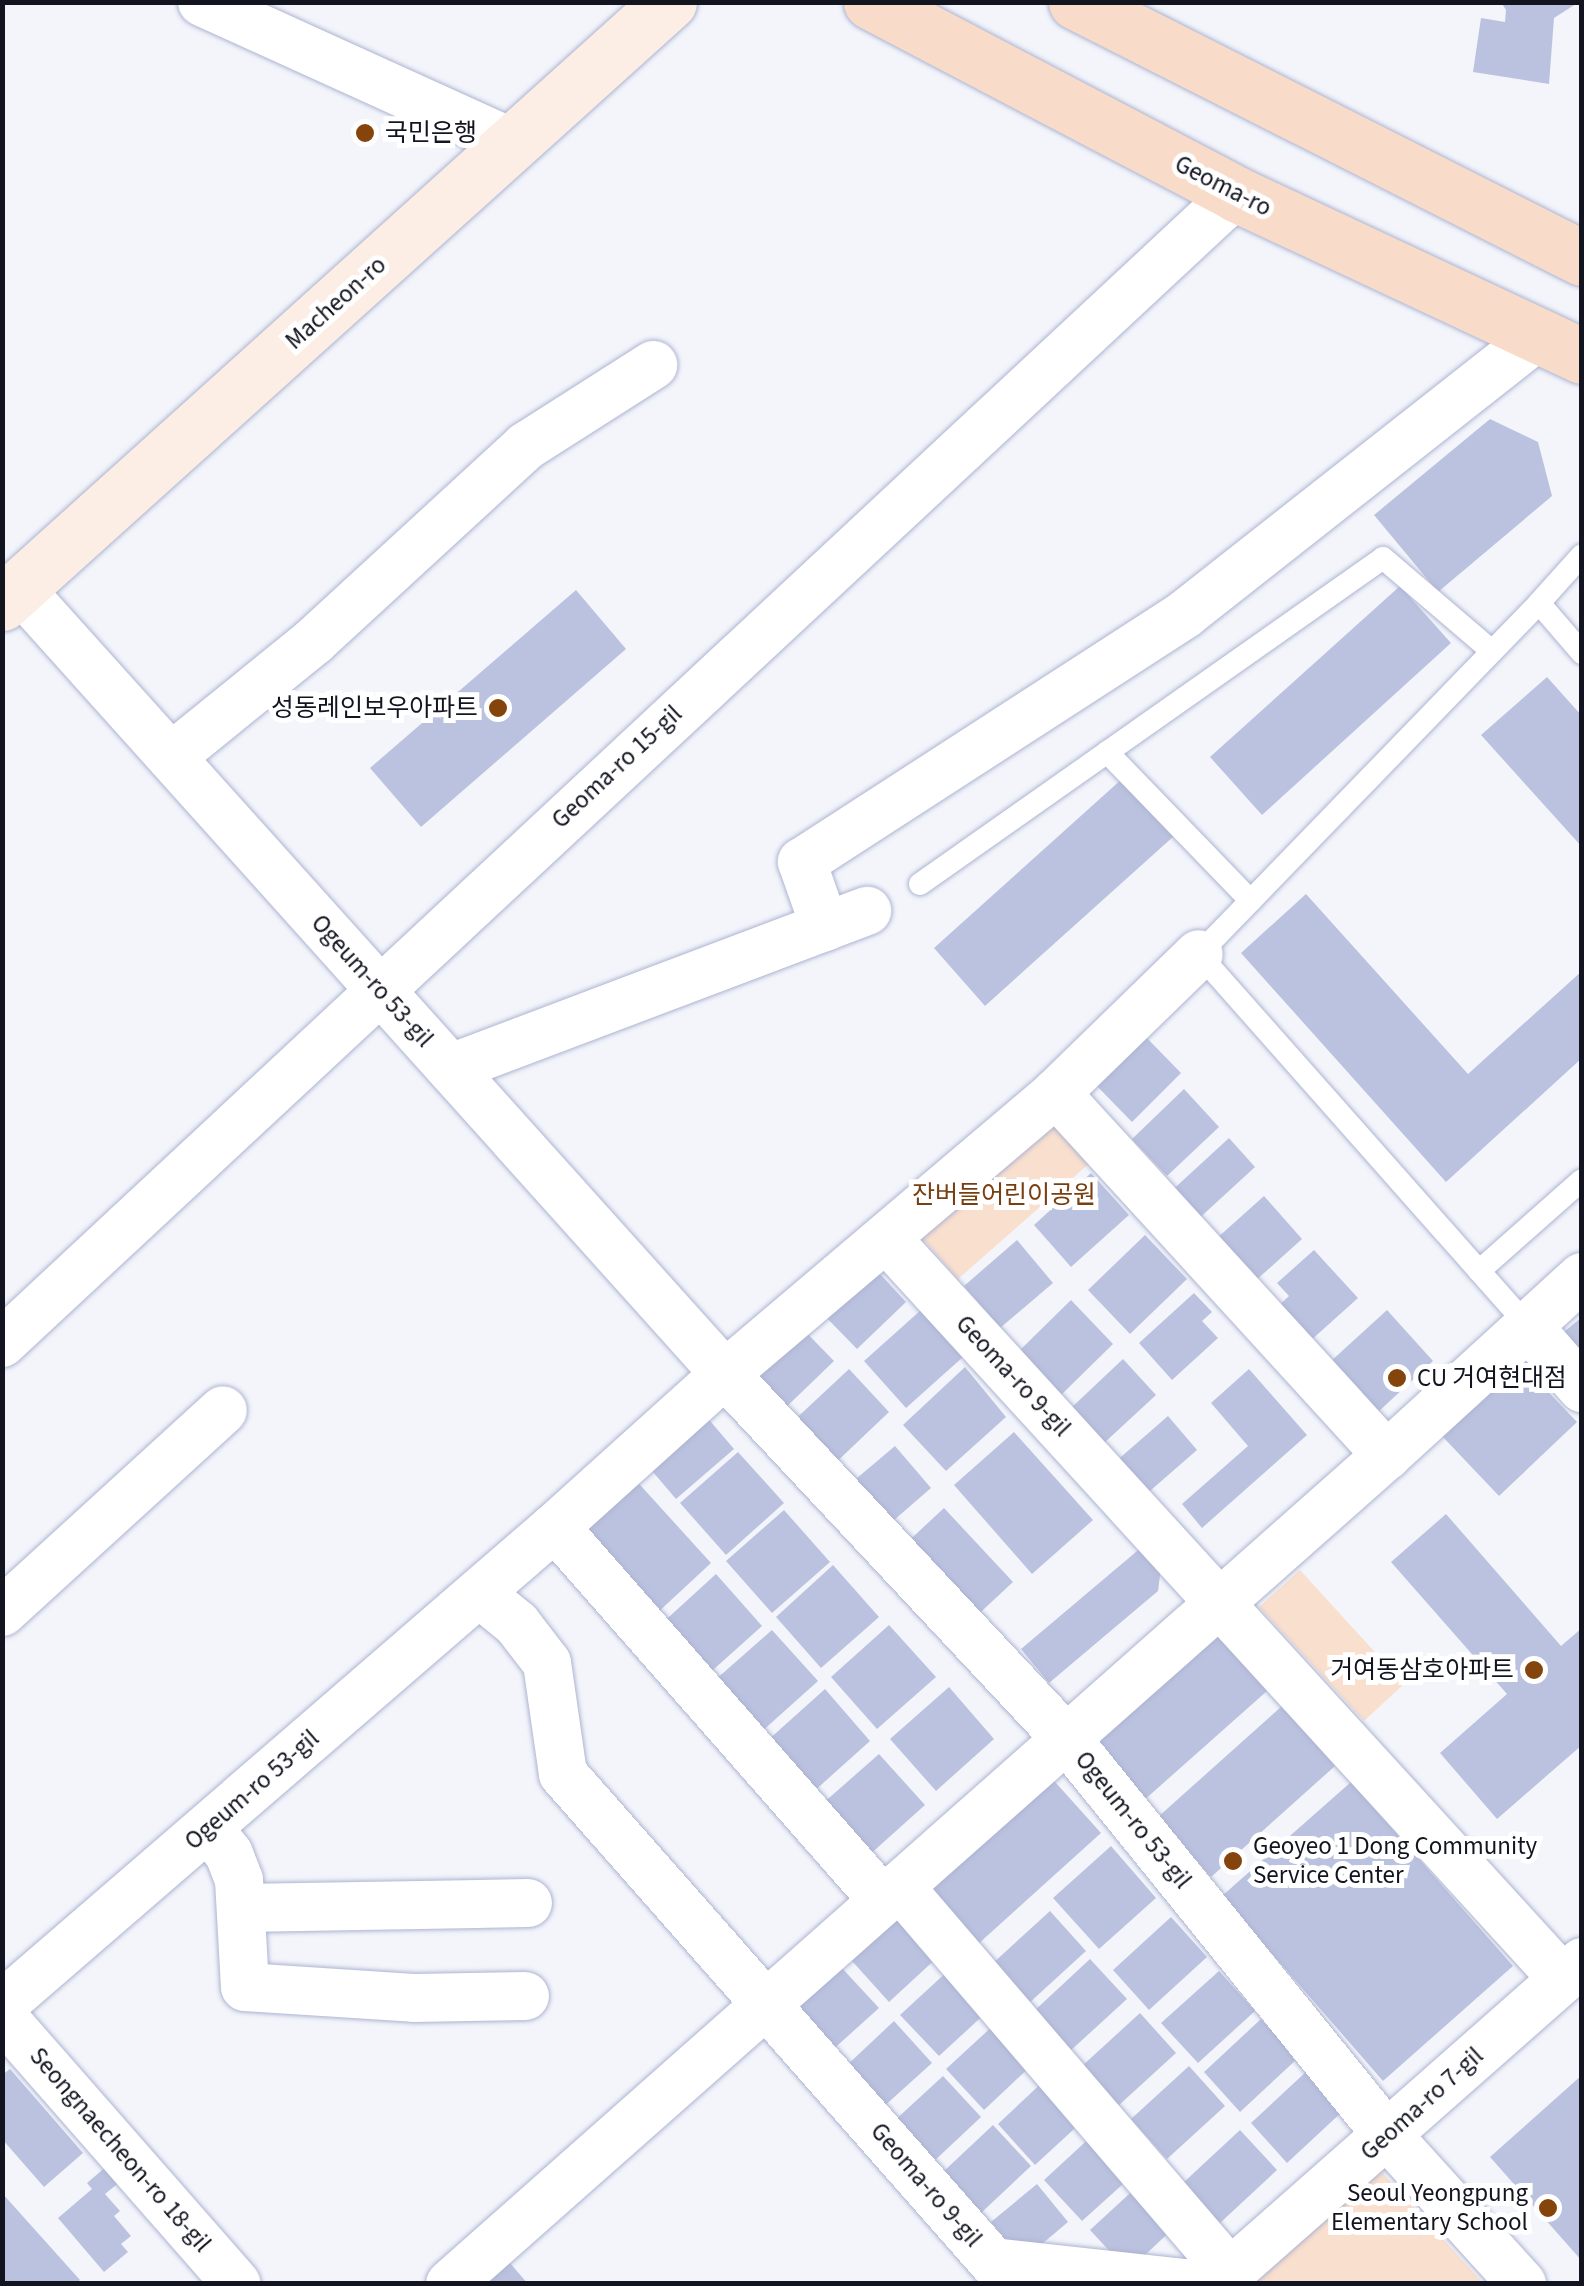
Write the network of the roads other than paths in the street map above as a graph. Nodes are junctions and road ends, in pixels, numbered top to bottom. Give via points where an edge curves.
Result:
1 (202, 2) edge
2 (669, 2) edge
3 (871, 2) edge
4 (1076, 2) edge
5 (513, 143) junction
6 (1236, 194) junction
7 (1582, 258) edge
8 (1560, 346) edge
9 (653, 365) dead end
10 (1582, 555) edge
11 (11, 596) edge
12 (1538, 603) junction
13 (1492, 651) junction
14 (1582, 653) edge
15 (1107, 752) junction
16 (171, 757) junction
17 (920, 884) dead end
18 (1251, 901) junction
19 (1199, 954) junction
20 (379, 988) junction
21 (450, 1068) junction
22 (1056, 1094) junction
23 (1582, 1180) edge
24 (887, 1239) junction
25 (1479, 1271) junction
26 (1582, 1277) edge
27 (1526, 1326) junction
28 (2, 1344) edge
29 (724, 1374) junction
30 (1582, 1388) edge
31 (224, 1410) dead end
32 (1387, 1455) junction
33 (555, 1527) junction
34 (479, 1592) junction
35 (1220, 1602) junction
36 (2, 1612) edge
37 (1066, 1738) junction
38 (208, 1828) junction
39 (891, 1893) junction
40 (528, 1903) dead end
41 (242, 1908) junction
42 (1572, 1970) edge
43 (525, 1996) dead end
44 (766, 2003) junction
45 (2, 2005) edge
46 (2, 2016) edge
47 (1387, 2135) junction
48 (1213, 2280) edge
49 (237, 2284) edge
50 (450, 2284) edge
51 (1522, 2284) edge

1 - 5 street
2 - 5 street, Macheon-ro
3 - 6 main road, Geoma-ro
4 - 7 main road
5 - 11 street, Macheon-ro
6 - 8 main road, Geoma-ro
6 - 20 street, Geoma-ro 15-gil
8 - 21 street via 1186,614 802,862 846,919
9 - 16 street via 526,446 314,641
10 - 12 lane
11 - 16 street, Ogeum-ro 53-gil
12 - 13 lane
12 - 14 lane
13 - 15 lane via 1383,558
13 - 18 lane
15 - 17 lane
15 - 18 lane
16 - 20 street, Ogeum-ro 53-gil
18 - 19 lane
19 - 22 street, Ogeum-ro 53-gil
19 - 25 lane
20 - 21 street, Ogeum-ro 53-gil
20 - 28 street, Geoma-ro 15-gil
21 - 29 street, Ogeum-ro 53-gil
22 - 24 street, Ogeum-ro 53-gil
22 - 32 street
23 - 25 lane
24 - 29 street, Ogeum-ro 53-gil
24 - 35 street, Geoma-ro 9-gil
25 - 27 lane
26 - 27 street
27 - 30 street
27 - 32 street
29 - 33 street, Ogeum-ro 53-gil
29 - 37 street, Ogeum-ro 53-gil
31 - 36 street
32 - 35 street
33 - 34 street, Ogeum-ro 53-gil
33 - 39 street
34 - 38 street, Ogeum-ro 53-gil
34 - 44 street, Geoma-ro 9-gil via 517,1624 547,1663 563,1774
35 - 37 street
35 - 42 street, Geoma-ro 9-gil
37 - 39 street
37 - 47 street, Ogeum-ro 53-gil
38 - 41 street via 229,1854
38 - 45 street, Ogeum-ro 53-gil
39 - 44 street
39 - 48 street
40 - 41 street
41 - 43 street via 246,1987 414,1998
42 - 47 street, Geoma-ro 7-gil
44 - 48 street, Geoma-ro 9-gil via 993,2262
44 - 50 street
46 - 49 street, Seongnaecheon-ro 18-gil
47 - 48 street, Geoma-ro 7-gil
47 - 51 street, Ogeum-ro 53-gil

